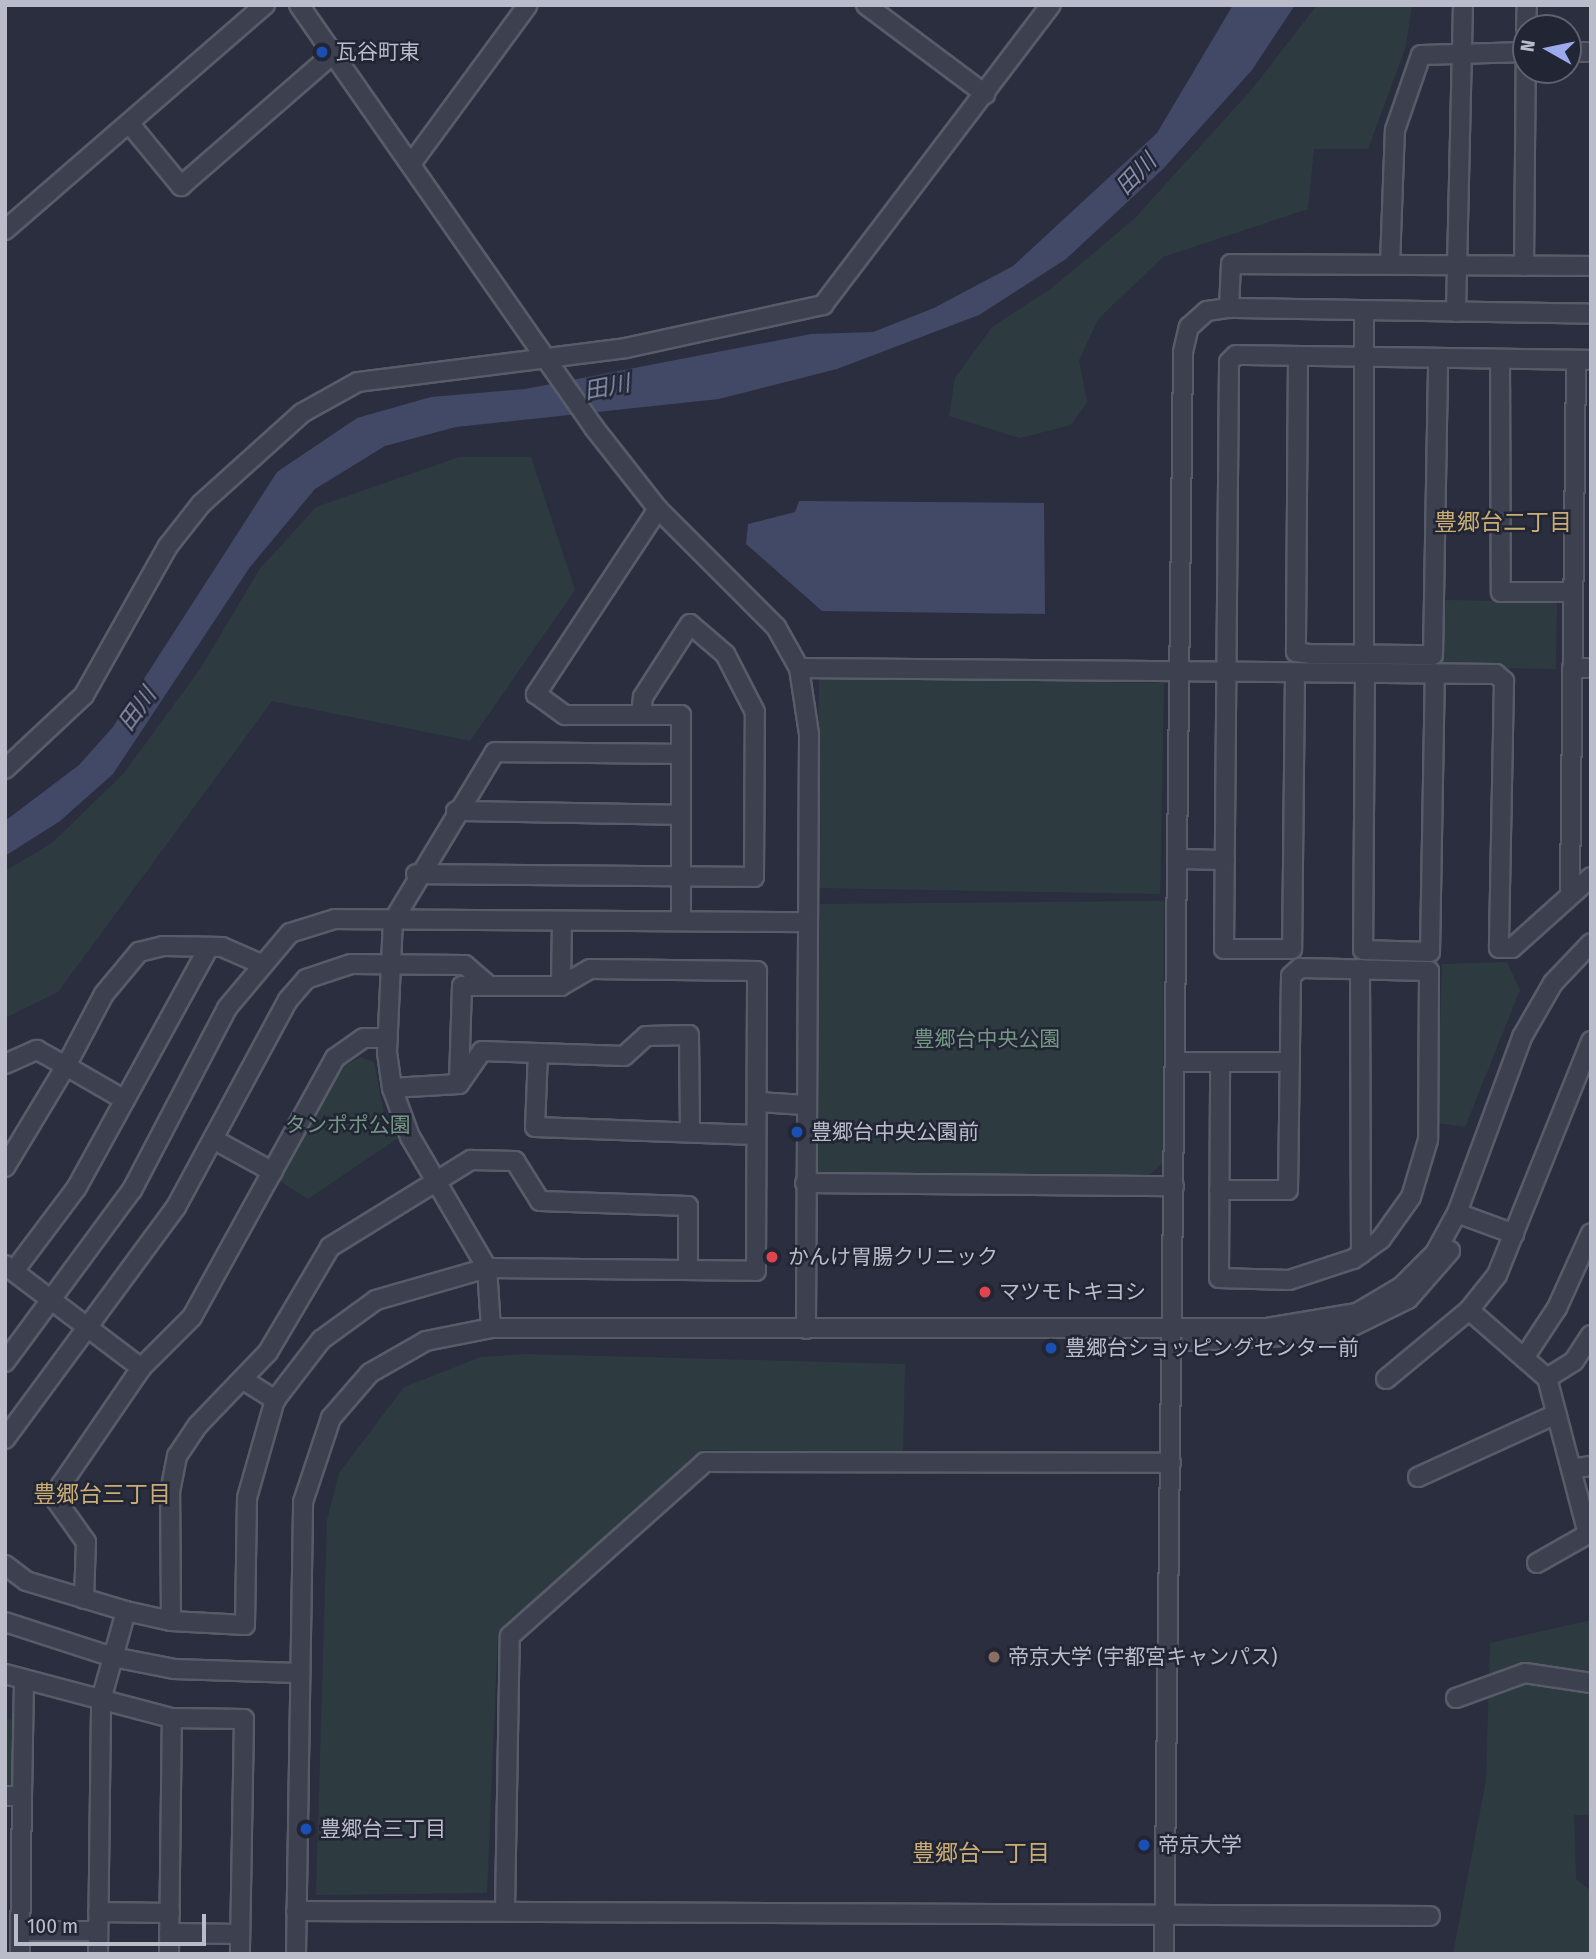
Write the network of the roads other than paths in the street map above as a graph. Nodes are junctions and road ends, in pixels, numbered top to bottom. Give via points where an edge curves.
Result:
1 (265, 5) edge
2 (299, 5) edge
3 (528, 5) edge
4 (866, 5) edge
5 (1051, 5) edge
6 (1463, 5) edge
7 (1463, 51) junction
8 (1512, 52) edge
9 (333, 54) junction
10 (1526, 84) edge
11 (985, 94) junction
12 (129, 123) junction
13 (411, 164) junction
14 (5, 230) edge
15 (1390, 264) junction
16 (1455, 265) junction
17 (1524, 266) junction
18 (1591, 266) edge
19 (1229, 308) junction
20 (1364, 310) junction
21 (1456, 312) junction
22 (1591, 314) edge
23 (1298, 356) junction
24 (546, 357) junction
25 (1364, 357) junction
26 (1438, 359) junction
27 (1500, 359) junction
28 (1583, 360) edge
29 (658, 509) junction
30 (1573, 592) junction
31 (1364, 654) junction
32 (799, 668) junction
33 (1572, 668) junction
34 (1591, 668) edge
35 (1179, 671) junction
36 (1226, 672) junction
37 (1295, 673) junction
38 (1365, 673) junction
39 (1435, 673) junction
40 (641, 715) junction
41 (681, 754) junction
42 (5, 769) edge
43 (456, 811) junction
44 (681, 815) junction
45 (1177, 859) junction
46 (1225, 860) junction
47 (416, 874) junction
48 (682, 877) junction
49 (1591, 877) edge
50 (1570, 890) junction
51 (393, 921) junction
52 (562, 921) junction
53 (681, 921) junction
54 (807, 922) junction
55 (1591, 943) edge
56 (209, 947) junction
57 (1591, 959) edge
58 (259, 963) junction
59 (389, 964) junction
60 (1360, 970) junction
61 (489, 986) junction
62 (561, 986) junction
63 (388, 1038) junction
64 (1591, 1041) edge
65 (538, 1053) junction
66 (1175, 1062) junction
67 (1220, 1062) junction
68 (1290, 1062) junction
69 (5, 1064) edge
70 (66, 1066) junction
71 (459, 1084) junction
72 (392, 1088) junction
73 (125, 1100) junction
74 (758, 1102) junction
75 (805, 1105) junction
76 (690, 1132) junction
77 (756, 1135) junction
78 (213, 1139) junction
79 (5, 1167) edge
80 (273, 1172) junction
81 (436, 1182) junction
82 (805, 1184) junction
83 (1174, 1186) junction
84 (1219, 1190) junction
85 (1463, 1216) junction
86 (1591, 1233) edge
87 (1514, 1234) junction
88 (1362, 1254) junction
89 (10, 1268) edge
90 (487, 1268) junction
91 (688, 1270) junction
92 (53, 1301) junction
93 (1469, 1310) junction
94 (90, 1328) junction
95 (491, 1328) junction
96 (806, 1329) junction
97 (1172, 1335) junction
98 (1591, 1335) edge
99 (1524, 1358) junction
100 (5, 1362) edge
101 (141, 1368) junction
102 (1547, 1378) junction
103 (1386, 1379) dead end
104 (245, 1381) junction
105 (275, 1400) junction
106 (1556, 1414) junction
107 (5, 1439) edge
108 (1171, 1463) junction
109 (1591, 1465) edge
110 (1571, 1469) junction
111 (1418, 1477) dead end
112 (1537, 1563) dead end
113 (5, 1565) edge
114 (84, 1599) junction
115 (126, 1611) junction
116 (171, 1621) junction
117 (5, 1622) edge
118 (113, 1657) junction
119 (298, 1672) junction
120 (5, 1674) edge
121 (24, 1681) junction
122 (1591, 1683) edge
123 (1456, 1698) dead end
124 (101, 1700) junction
125 (172, 1718) junction
126 (13, 1796) edge
127 (505, 1909) junction
128 (296, 1911) junction
129 (1165, 1911) junction
130 (98, 1912) junction
131 (170, 1913) junction
132 (1430, 1916) dead end
133 (20, 1931) junction
134 (98, 1931) junction
135 (169, 1933) junction
136 (240, 1934) junction
137 (15, 1950) edge
138 (98, 1954) edge
139 (169, 1954) edge
140 (240, 1954) edge
141 (296, 1954) edge
142 (1164, 1954) edge

1 - 12 street
2 - 9 street
3 - 13 street
4 - 11 street
5 - 11 street
6 - 7 street
7 - 8 street
7 - 15 street via 1421,55 1395,130
7 - 16 street
9 - 12 street via 181,186
9 - 13 street
10 - 17 street
11 - 24 street via 823,305 626,348
12 - 14 street
13 - 24 street
15 - 16 street
15 - 19 street via 1231,264
16 - 17 street
16 - 21 street
17 - 18 street
19 - 20 street
19 - 35 street via 1207,311 1189,327 1183,352
20 - 21 street
20 - 25 street
21 - 22 street
23 - 25 street
23 - 31 street via 1296,652
23 - 36 street via 1236,355 1229,362
24 - 29 street
24 - 42 street via 358,382 267,439 168,546 84,695
25 - 26 street
25 - 31 street
26 - 27 street
26 - 31 street via 1433,655
27 - 28 street
27 - 30 street via 1501,592
28 - 30 street
29 - 32 street via 764,613
29 - 40 street via 536,694 565,715
30 - 33 street
32 - 35 street
32 - 54 street via 809,734
33 - 34 street
33 - 50 street
35 - 36 street
35 - 45 street
36 - 37 street
36 - 46 street
37 - 38 street
37 - 46 street via 1292,949 1224,949
38 - 39 street
38 - 39 street via 1363,950 1430,952
39 - 50 street via 1496,674 1504,681 1499,948 1513,948
40 - 41 street via 681,715
40 - 48 street via 643,697 690,624 725,654 755,712 754,877
41 - 43 street via 495,752
41 - 44 street
43 - 44 street
43 - 47 street
44 - 48 street
45 - 46 street
45 - 66 street
47 - 48 street
47 - 51 street
48 - 53 street
49 - 50 street
51 - 52 street
51 - 58 street via 324,922 290,933
51 - 59 street
52 - 53 street
52 - 62 street
53 - 54 street
54 - 75 street
55 - 85 street via 1553,983 1522,1037
56 - 58 street
56 - 70 street via 139,952 104,994
56 - 73 street
57 - 85 street via 1531,1042
58 - 92 street via 227,1008 132,1190
59 - 61 street via 465,965
59 - 63 street
59 - 78 street via 331,966 306,978
60 - 68 street via 1300,968 1291,976
60 - 88 street
60 - 88 street via 1429,971 1428,1140 1411,1197 1381,1239
61 - 62 street
61 - 71 street via 462,986
62 - 74 street via 590,969 757,971
63 - 72 street
63 - 80 street via 364,1038 335,1058
64 - 87 street
65 - 71 street via 482,1051
65 - 76 street via 536,1127
65 - 76 street via 624,1056 646,1036 689,1035
66 - 67 street
66 - 83 street
67 - 68 street
67 - 84 street
68 - 84 street via 1288,1190
69 - 70 street via 37,1050
70 - 73 street
70 - 79 street
71 - 72 street
72 - 81 street
73 - 89 street via 77,1187
74 - 75 street
74 - 77 street
75 - 82 street
76 - 77 street
77 - 91 street via 756,1271
78 - 80 street
78 - 94 street via 176,1207
80 - 101 street via 192,1317
81 - 90 street
81 - 91 street via 471,1160 515,1161 540,1201 688,1206
81 - 104 street via 330,1247
82 - 83 street
82 - 96 street
83 - 97 street
84 - 88 street via 1219,1278 1289,1280
85 - 87 street
85 - 97 street via 1419,1272 1357,1313 1295,1326
86 - 99 street via 1557,1308
87 - 93 street via 1497,1275
89 - 92 street
90 - 91 street
90 - 95 street
90 - 105 street via 376,1300 321,1340
92 - 94 street
92 - 100 street
93 - 99 street
93 - 103 street
94 - 101 street
94 - 107 street
95 - 96 street
95 - 119 street via 444,1335 396,1355 370,1373 331,1418 303,1502
96 - 97 street
97 - 108 street
98 - 102 street via 1574,1361
99 - 102 street
101 - 114 street via 56,1500 86,1542
102 - 106 street
104 - 105 street
104 - 116 street via 198,1425 177,1456 170,1493
105 - 116 street via 247,1498 245,1625
106 - 110 street
106 - 111 street
108 - 127 street via 705,1462 510,1636
108 - 129 street
109 - 110 street
110 - 112 street via 1588,1534
113 - 114 street via 26,1581
114 - 115 street
115 - 116 street
115 - 118 street
117 - 118 street
118 - 119 street via 174,1669
118 - 124 street
119 - 128 street
120 - 121 street
121 - 124 street
121 - 126 street
122 - 123 street via 1525,1673
124 - 125 street
124 - 130 street
125 - 131 street
125 - 136 street via 244,1719
126 - 133 street
127 - 128 street
127 - 129 street
128 - 141 street
129 - 132 street
129 - 142 street
130 - 131 street
130 - 134 street
131 - 135 street
133 - 134 street
133 - 137 street
134 - 138 street
135 - 136 street
135 - 139 street
136 - 140 street

